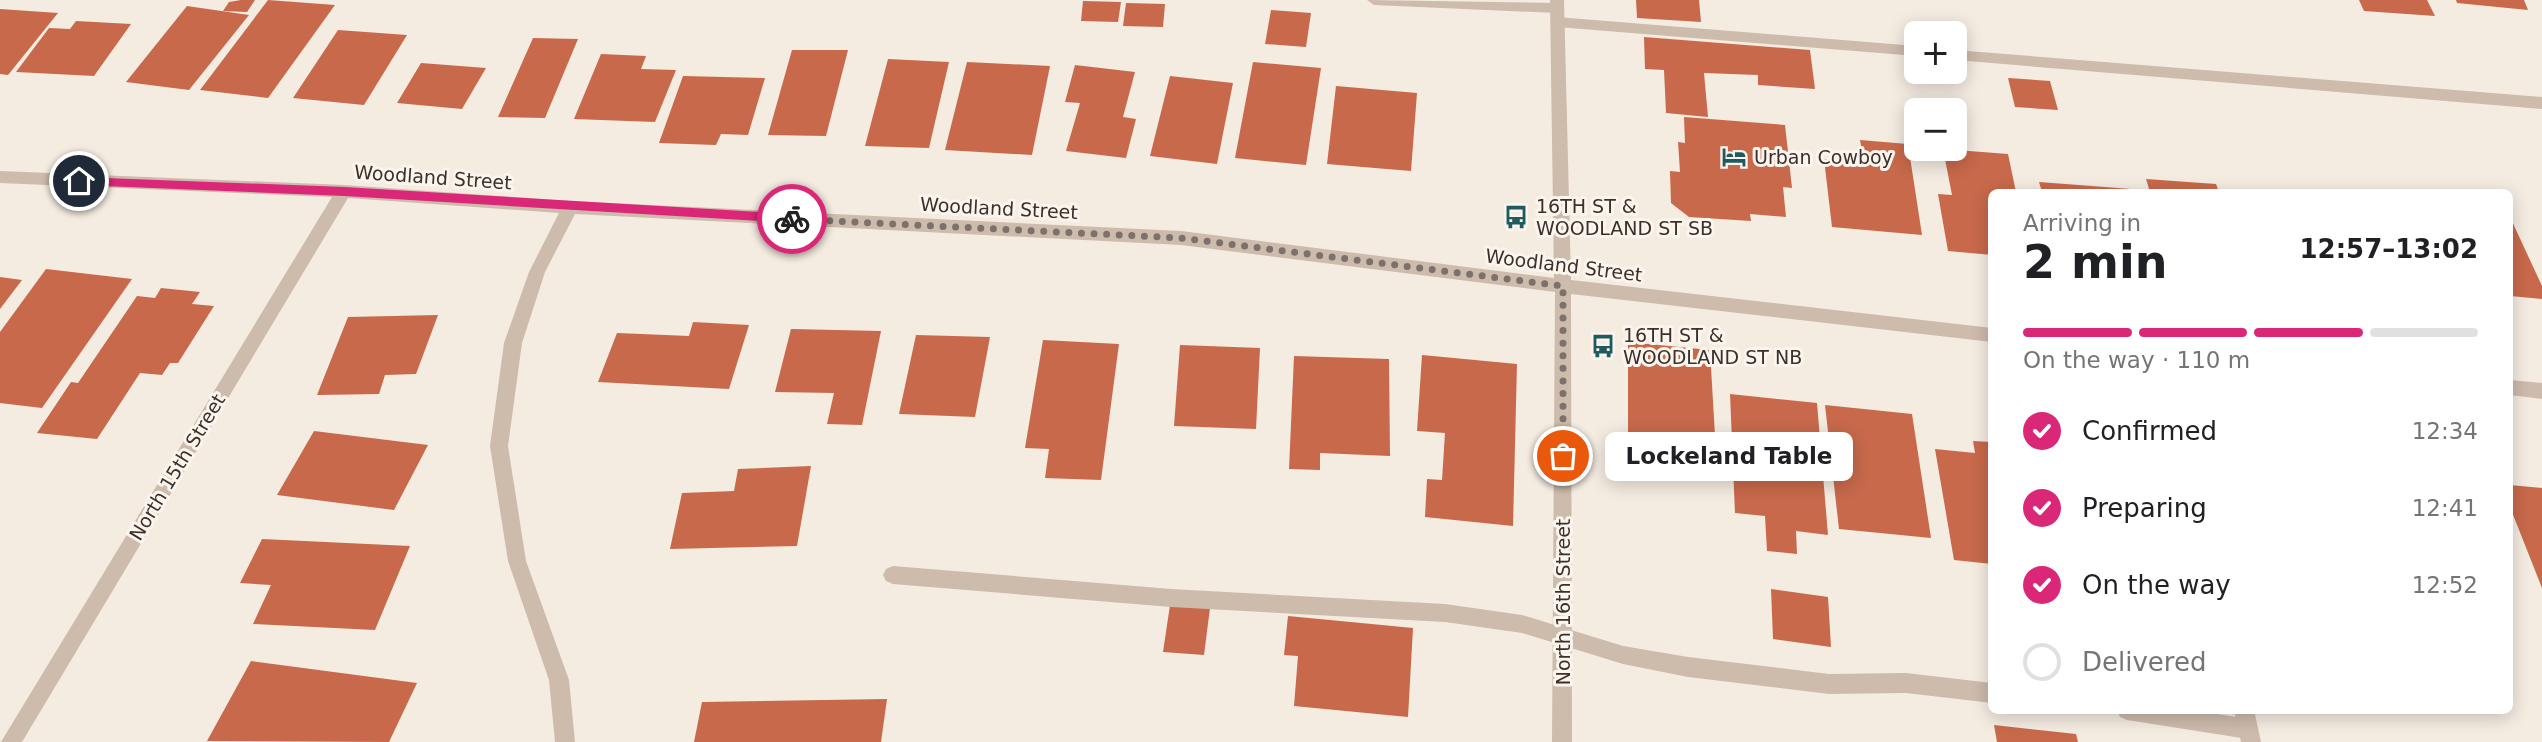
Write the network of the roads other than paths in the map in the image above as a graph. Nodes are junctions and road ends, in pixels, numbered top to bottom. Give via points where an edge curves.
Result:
1 (1374, 0) edge
2 (1557, 10) edge
3 (1904, 50) edge
4 (1967, 55) edge
5 (2542, 103) edge
6 (0, 177) edge
7 (344, 191) junction
8 (570, 208) junction
9 (1563, 286) junction
10 (1988, 335) edge
11 (2513, 388) edge
12 (2542, 391) edge
13 (893, 575) dead end
14 (1564, 636) junction
15 (1988, 693) edge
16 (2155, 714) edge
17 (2248, 727) edge
18 (11, 742) edge
19 (565, 742) edge
20 (1562, 742) edge

1 - 2 street
2 - 3 street
2 - 9 street, North 16th Street
4 - 5 street
6 - 7 street, Woodland Street
7 - 8 street, Woodland Street
7 - 18 street, North 15th Street
8 - 9 street, Woodland Street via 1181,238
8 - 19 street via 537,272 513,343 499,446 517,561 559,680
9 - 10 street, Woodland Street
9 - 14 street, North 16th Street
11 - 12 street
13 - 14 street via 1171,598 1445,613 1522,624
14 - 15 street via 1623,655 1688,667 1829,684 1906,683
14 - 20 street, North 16th Street
16 - 17 street

